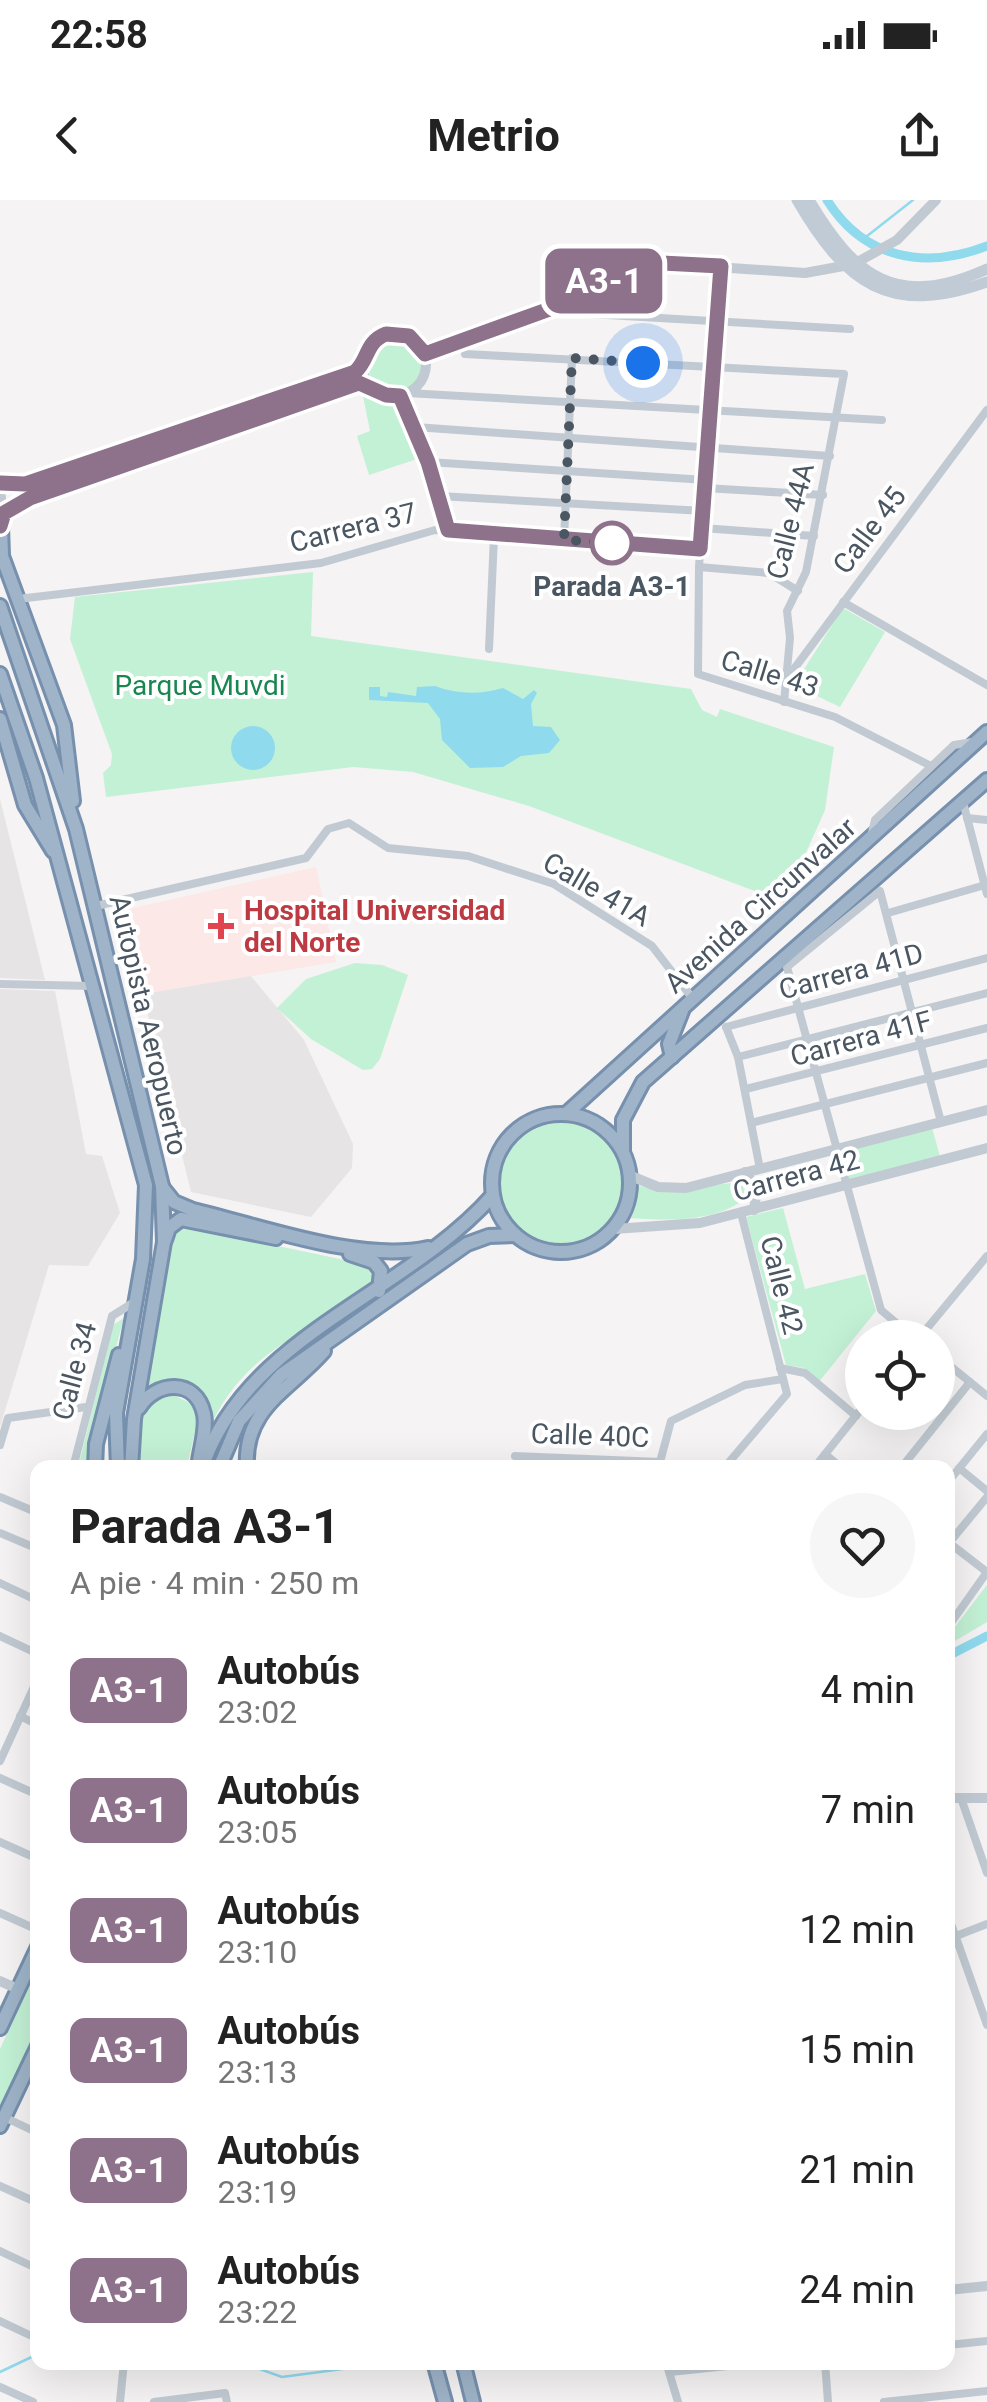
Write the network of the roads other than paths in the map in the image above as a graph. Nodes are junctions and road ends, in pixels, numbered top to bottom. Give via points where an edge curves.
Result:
1 (797, 200) edge
2 (808, 200) edge
3 (936, 200) edge
4 (721, 266) junction
5 (849, 266) junction
6 (987, 269) edge
7 (987, 282) edge
8 (558, 306) junction
9 (716, 323) junction
10 (850, 329) dead end
11 (425, 354) junction
12 (464, 354) dead end
13 (572, 358) junction
14 (362, 366) junction
15 (714, 368) junction
16 (369, 384) junction
17 (404, 395) junction
18 (571, 402) junction
19 (987, 410) edge
20 (710, 412) junction
21 (836, 414) junction
22 (882, 420) dead end
23 (416, 427) junction
24 (568, 437) junction
25 (708, 446) junction
26 (830, 456) junction
27 (428, 462) junction
28 (568, 471) junction
29 (706, 484) junction
30 (0, 486) edge
31 (823, 495) junction
32 (439, 496) junction
33 (567, 503) junction
34 (704, 511) junction
35 (2, 522) edge
36 (702, 528) junction
37 (448, 530) junction
38 (494, 536) junction
39 (814, 536) junction
40 (564, 540) junction
41 (700, 549) junction
42 (698, 567) junction
43 (798, 591) junction
44 (18, 599) junction
45 (843, 602) junction
46 (0, 606) edge
47 (489, 649) dead end
48 (0, 674) edge
49 (788, 678) junction
50 (987, 685) edge
51 (784, 702) junction
52 (0, 718) edge
53 (982, 737) edge
54 (931, 766) junction
55 (987, 780) edge
56 (961, 811) junction
57 (987, 820) edge
58 (76, 828) junction
59 (871, 837) junction
60 (57, 858) junction
61 (986, 889) edge
62 (96, 906) junction
63 (888, 914) junction
64 (987, 958) edge
65 (786, 961) junction
66 (906, 980) junction
67 (0, 984) edge
68 (92, 986) junction
69 (987, 993) edge
70 (694, 998) junction
71 (798, 1008) junction
72 (682, 1009) junction
73 (914, 1011) junction
74 (719, 1024) junction
75 (987, 1028) edge
76 (807, 1039) junction
77 (923, 1044) junction
78 (672, 1057) junction
79 (738, 1057) junction
80 (987, 1062) edge
81 (816, 1073) junction
82 (930, 1078) junction
83 (746, 1090) junction
84 (825, 1105) junction
85 (987, 1110) edge
86 (566, 1114) junction
87 (941, 1122) junction
88 (751, 1123) junction
89 (837, 1148) junction
90 (987, 1148) edge
91 (623, 1151) junction
92 (760, 1169) junction
93 (745, 1172) junction
94 (631, 1176) junction
95 (846, 1185) junction
96 (162, 1186) junction
97 (493, 1196) junction
98 (754, 1210) junction
99 (741, 1213) junction
100 (614, 1229) junction
101 (515, 1235) junction
102 (164, 1242) junction
103 (436, 1247) junction
104 (987, 1256) edge
105 (378, 1291) junction
106 (138, 1300) junction
107 (132, 1320) junction
108 (894, 1320) edge
109 (932, 1320) edge
110 (332, 1342) junction
111 (780, 1368) junction
112 (955, 1370) edge
113 (783, 1380) junction
114 (970, 1382) junction
115 (987, 1396) edge
116 (845, 1401) edge
117 (86, 1407) junction
118 (134, 1419) junction
119 (845, 1430) edge
120 (987, 1434) edge
121 (0, 1445) edge
122 (825, 1454) junction
123 (515, 1456) dead end
124 (74, 1460) edge
125 (96, 1460) edge
126 (118, 1460) edge
127 (132, 1460) edge
128 (201, 1460) edge
129 (204, 1460) edge
130 (222, 1460) edge
131 (247, 1460) edge
132 (731, 1460) edge
133 (820, 1460) edge
134 (832, 1460) edge
135 (907, 1460) edge
136 (959, 1468) junction
137 (955, 1473) edge
138 (987, 1494) edge
139 (0, 1497) edge
140 (30, 1510) edge
141 (0, 1533) edge
142 (955, 1537) edge
143 (30, 1546) edge
144 (955, 1548) edge
145 (987, 1572) edge
146 (0, 1583) edge
147 (30, 1597) edge
148 (955, 1617) edge
149 (0, 1636) edge
150 (30, 1650) edge
151 (30, 1695) edge
152 (20, 1716) junction
153 (30, 1721) edge
154 (0, 1760) edge
155 (0, 1778) edge
156 (30, 1791) edge
157 (955, 1798) edge
158 (961, 1798) junction
159 (987, 1798) edge
160 (0, 1842) edge
161 (30, 1855) edge
162 (987, 1872) edge
163 (0, 1913) edge
164 (987, 1924) edge
165 (30, 1926) edge
166 (956, 1936) joint
167 (30, 1964) edge
168 (0, 1981) edge
169 (18, 1990) junction
170 (987, 2026) edge
171 (0, 2028) edge
172 (30, 2063) edge
173 (2, 2121) edge
174 (30, 2130) edge
175 (0, 2186) edge
176 (30, 2200) edge
177 (0, 2251) edge
178 (30, 2265) edge
179 (987, 2286) edge
180 (955, 2289) edge
181 (0, 2321) edge
182 (30, 2335) edge
183 (987, 2341) edge
184 (955, 2344) edge
185 (123, 2370) edge
186 (436, 2370) edge
187 (464, 2370) edge
188 (690, 2370) edge
189 (826, 2370) edge
190 (670, 2372) joint
191 (0, 2387) edge
192 (987, 2391) edge
193 (226, 2398) edge
194 (32, 2402) edge
195 (120, 2402) edge
196 (154, 2402) edge
197 (445, 2402) edge
198 (473, 2402) edge
199 (678, 2402) edge
200 (828, 2402) edge
201 (884, 2402) edge

1 - 5 main road via 823,244
2 - 5 main road
3 - 5 street via 897,240
4 - 5 street via 805,273
4 - 8 street via 642,262
4 - 9 street, Calle 43
5 - 6 main road via 889,282 924,286
5 - 7 main road via 874,288 912,296
8 - 9 street via 572,313
8 - 11 street
9 - 10 street
9 - 15 street, Calle 43
11 - 14 street via 409,336 386,334 368,346
11 - 17 street via 424,377
12 - 13 street
13 - 15 street
13 - 18 street
14 - 16 street
14 - 30 street via 25,484
15 - 20 street, Calle 43
15 - 21 street, Calle 44A via 844,374
16 - 17 street
16 - 35 street via 48,492
17 - 18 street
17 - 23 street
18 - 20 street
18 - 24 street
19 - 45 street, Calle 45
20 - 21 street
20 - 25 street, Calle 43
21 - 22 street
21 - 26 street, Calle 44A
23 - 24 street
23 - 27 street
24 - 25 street
24 - 28 street
25 - 26 street
25 - 29 street, Calle 43
26 - 31 street, Calle 44A
27 - 28 street
27 - 32 street
28 - 29 street
28 - 33 street
29 - 31 street
29 - 34 street, Calle 43
30 - 35 street
31 - 39 street, Calle 44A
32 - 33 street
32 - 37 street
33 - 34 street
33 - 40 street
34 - 36 street, Calle 43
35 - 44 highway via 2,556
36 - 39 street
36 - 41 street, Calle 43
37 - 38 street, Carrera 37
37 - 44 street, Carrera 37 via 415,533 321,564
38 - 40 street, Carrera 37
38 - 47 street
39 - 43 street, Calle 44A
40 - 41 street, Carrera 37
41 - 42 street, Calle 43
42 - 43 street via 769,573
42 - 51 street, Calle 43 via 698,674
43 - 49 street, Calle 44A via 788,611
44 - 58 highway via 64,724
45 - 49 street, Calle 45
45 - 50 street
46 - 58 highway, Autopista Aeropuerto
48 - 60 highway, Autopista Aeropuerto
49 - 51 street, Calle 44A
51 - 54 street, Calle 43 via 836,716
52 - 60 highway via 25,806
53 - 54 street via 954,745
53 - 59 highway, Avenida Circunvalar
54 - 59 street via 875,820
55 - 56 highway, Avenida Circunvalar
56 - 57 street
56 - 61 street
56 - 65 highway, Avenida Circunvalar
58 - 62 highway, Autopista Aeropuerto
59 - 70 highway, Avenida Circunvalar
60 - 68 highway, Autopista Aeropuerto
61 - 63 street
62 - 70 street, Calle 41A via 306,858 338,824 360,826 388,848 456,854 554,884 652,946
62 - 96 highway, Autopista Aeropuerto
63 - 65 street via 880,891
63 - 66 street
64 - 66 street, Carrera 41D
65 - 71 street
65 - 74 highway, Avenida Circunvalar
66 - 71 street, Carrera 41D
66 - 73 street
67 - 68 street
68 - 106 highway, Autopista Aeropuerto via 146,1184
69 - 73 street
70 - 72 highway, Avenida Circunvalar
71 - 74 street, Carrera 41D
71 - 76 street
72 - 78 highway via 669,1044
72 - 86 highway, Avenida Circunvalar
73 - 76 street
73 - 77 street
74 - 78 highway, Avenida Circunvalar
74 - 79 street
75 - 77 street, Carrera 41F
76 - 79 street
76 - 81 street
77 - 81 street, Carrera 41F
77 - 82 street
78 - 91 highway, Avenida Circunvalar via 633,1095 623,1120
79 - 83 street
80 - 82 street
81 - 83 street, Carrera 41F
81 - 84 street
82 - 84 street
82 - 87 street
83 - 88 street
84 - 88 street
84 - 89 street
85 - 87 street, Carrera 42
86 - 91 highway via 593,1122
86 - 97 highway via 535,1119 509,1137 494,1164
87 - 89 street, Carrera 42
88 - 92 street
89 - 92 street, Carrera 42
89 - 95 street
90 - 95 street, Carrera 42
91 - 94 highway
92 - 93 street, Carrera 42
93 - 94 street, Carrera 42 via 670,1188
93 - 98 street via 757,1190
94 - 100 highway via 628,1204
95 - 98 street, Carrera 42
95 - 108 street via 881,1310
96 - 102 highway, Autopista Aeropuerto
96 - 103 highway via 174,1202 193,1210 338,1244 385,1252
97 - 101 highway
97 - 103 highway
98 - 99 street, Carrera 42
99 - 100 street, Carrera 42 via 677,1227
99 - 111 street, Calle 42
100 - 101 highway via 592,1246 566,1252 539,1249
101 - 110 highway via 467,1244
102 - 105 highway via 181,1219 364,1257 381,1272
102 - 118 highway, Autopista Aeropuerto
103 - 105 highway
104 - 109 street
105 - 129 highway via 260,1374 226,1416
106 - 107 highway, Autopista Aeropuerto
106 - 117 street, Calle 34 via 112,1316
107 - 125 highway via 102,1413
107 - 126 highway, Autopista Aeropuerto via 116,1412
110 - 130 highway via 260,1394
110 - 131 highway via 258,1413
111 - 113 street, Calle 42
111 - 116 street, Calle 42 via 805,1373
112 - 114 street
113 - 123 street, Calle 40C via 745,1385 671,1421 664,1459
113 - 132 street, Calle 42 via 786,1394
114 - 115 street
114 - 135 street
117 - 121 street via 8,1418
117 - 124 street, Calle 34
118 - 127 highway, Autopista Aeropuerto
118 - 128 highway via 153,1390 173,1386 190,1392 204,1416
119 - 122 street
120 - 136 street
122 - 133 street
122 - 134 street
136 - 137 street
136 - 138 street
138 - 142 street
139 - 140 street
141 - 143 street
144 - 145 street
145 - 148 street
146 - 147 street
149 - 150 street
151 - 152 street
152 - 153 street
152 - 154 street
155 - 156 street
157 - 158 street
158 - 159 street
158 - 162 street
160 - 161 street
163 - 165 street
164 - 166 street
166 - 170 street
167 - 169 highway
168 - 169 street
169 - 171 highway
172 - 173 highway
173 - 174 street
175 - 176 street
177 - 178 street
179 - 180 street
181 - 182 street
183 - 184 street
185 - 195 street
186 - 197 highway
187 - 198 highway
188 - 190 street
189 - 200 street
190 - 199 street
191 - 194 street
192 - 201 street
193 - 196 street

